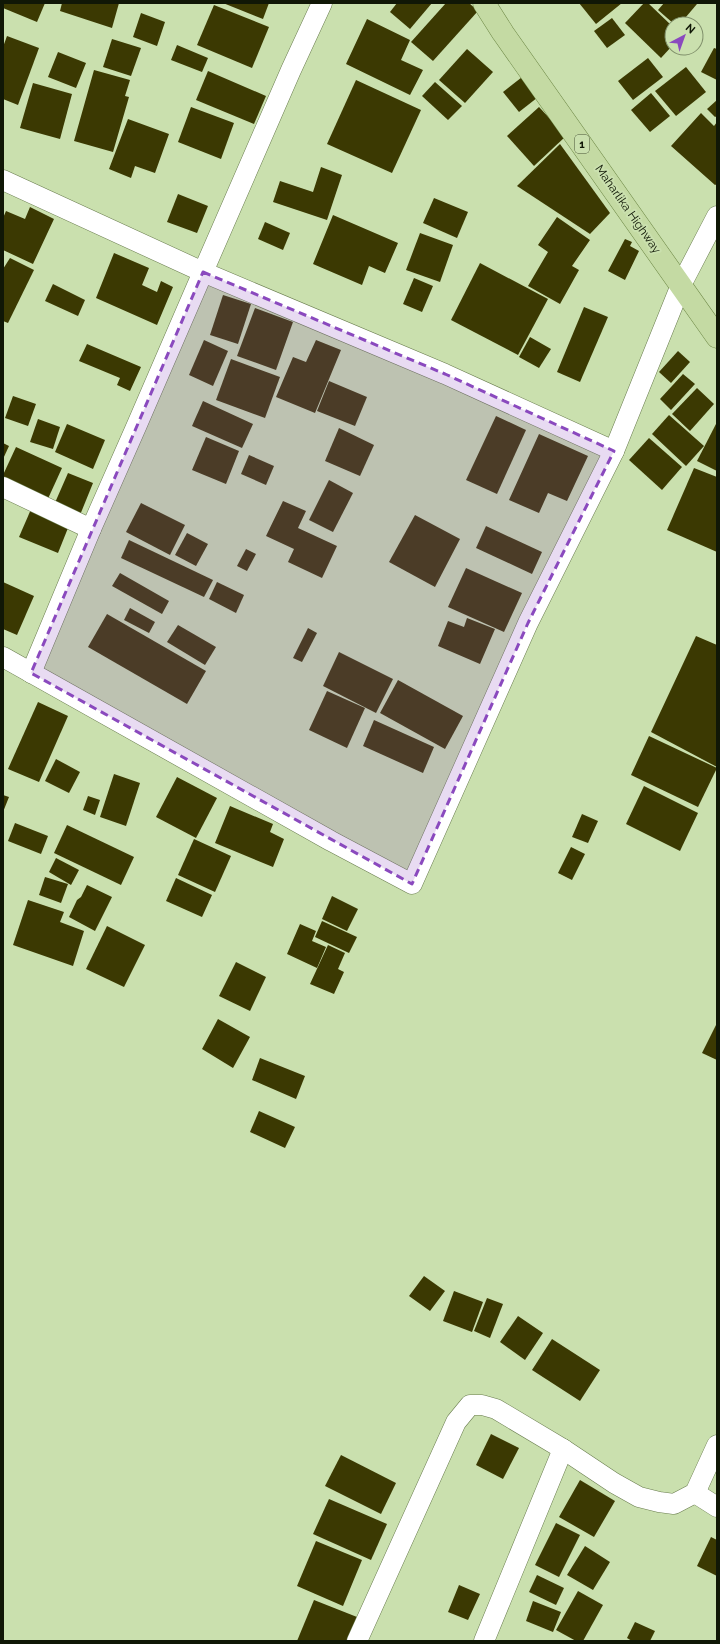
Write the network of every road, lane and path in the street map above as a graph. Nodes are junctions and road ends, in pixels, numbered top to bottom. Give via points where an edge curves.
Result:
1 (322, 3) edge
2 (484, 3) edge
3 (3, 180) edge
4 (717, 216) edge
5 (203, 272) junction
6 (682, 285) junction
7 (717, 337) edge
8 (614, 451) junction
9 (3, 487) edge
10 (91, 529) junction
11 (3, 657) edge
12 (31, 673) junction
13 (717, 1445) edge
14 (562, 1449) junction
15 (695, 1493) junction
16 (717, 1507) edge
17 (356, 1641) edge
18 (484, 1641) edge

1 - 5 street
2 - 6 main road, Maharlika Highway / 1
3 - 5 street
4 - 6 street
5 - 8 street via 445,374
5 - 10 street
6 - 7 main road, Maharlika Highway / 1
6 - 8 street
8 - 12 street via 528,623 412,884
9 - 10 street
10 - 12 street
11 - 12 street
13 - 15 street
14 - 15 street via 638,1496 674,1504
14 - 17 street via 496,1409 470,1405 456,1422
14 - 18 street
15 - 16 street

